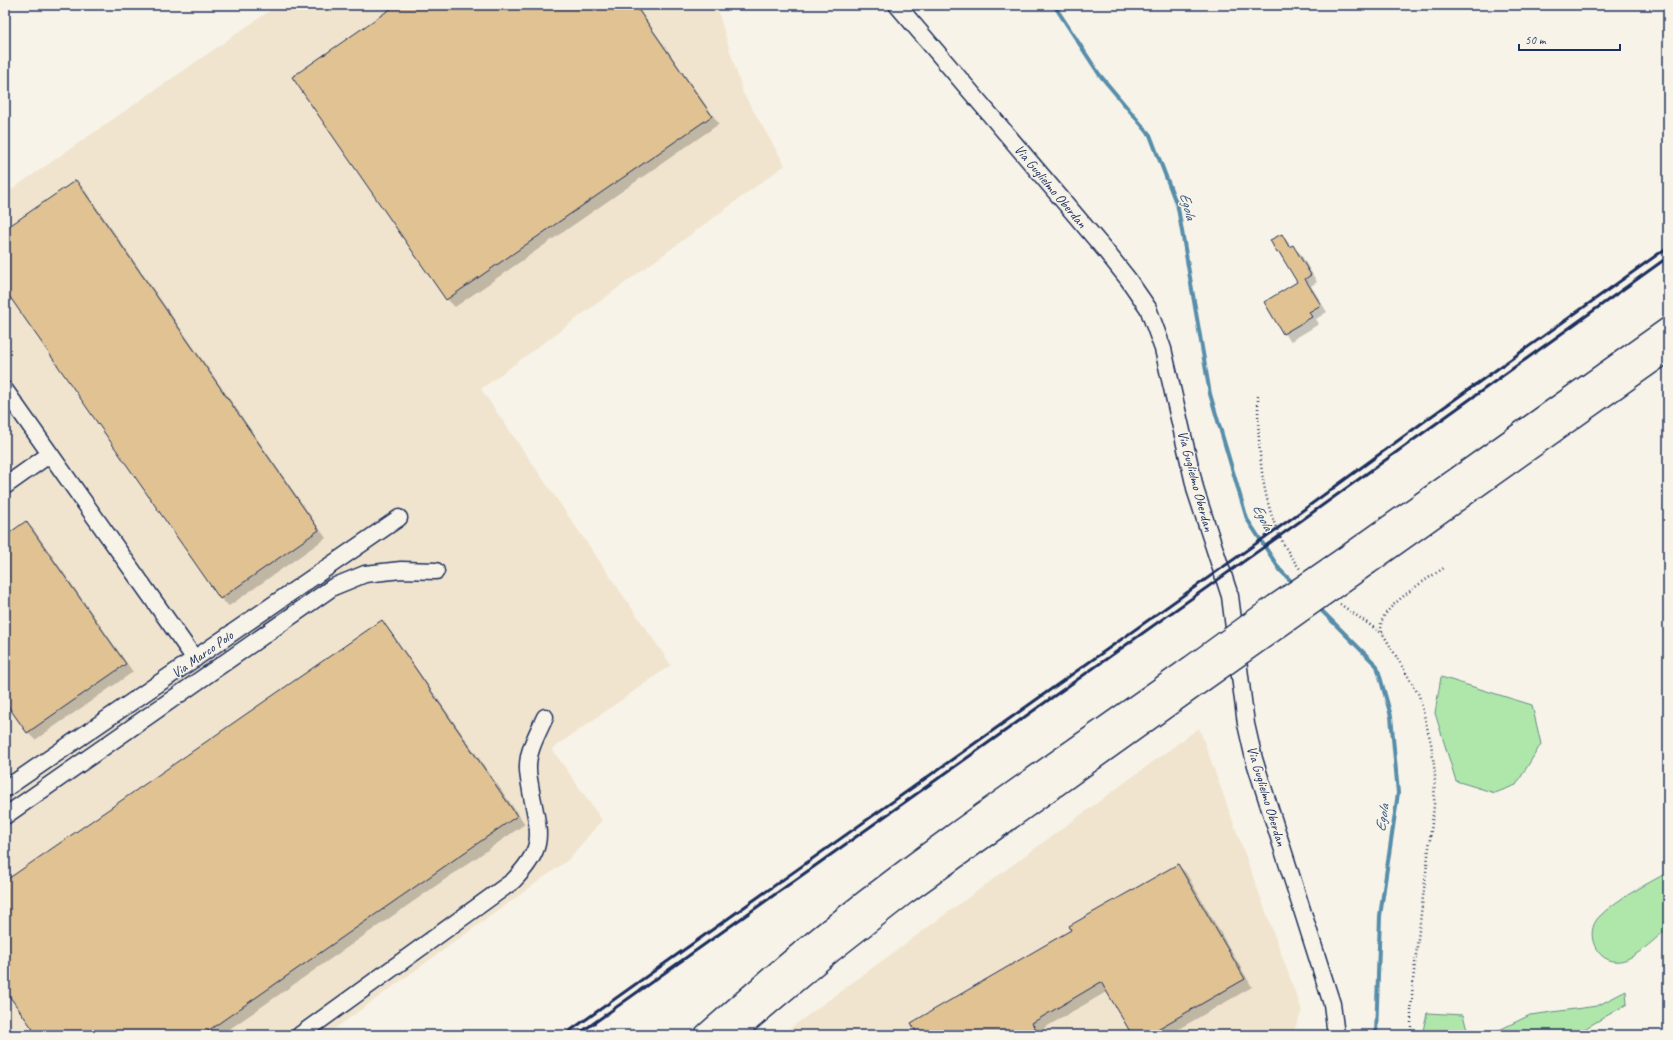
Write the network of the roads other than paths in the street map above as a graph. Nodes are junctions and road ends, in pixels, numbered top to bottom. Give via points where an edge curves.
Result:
1 (897, 5) edge
2 (1668, 329) edge
3 (1668, 350) edge
4 (5, 390) edge
5 (50, 454) junction
6 (5, 486) edge
7 (399, 518) dead end
8 (1362, 557) junction
9 (436, 571) dead end
10 (195, 659) junction
11 (1195, 675) junction
12 (545, 717) dead end
13 (5, 789) edge
14 (5, 816) edge
15 (300, 1035) edge
16 (706, 1035) edge
17 (731, 1035) edge
18 (1336, 1035) edge

1 - 18 street, Via Guglielmo Oberdan via 1105,250 1148,308 1163,349 1196,492 1230,596 1246,724 1254,759 1332,1004
2 - 8 highway
3 - 8 highway
4 - 5 street
5 - 6 street
5 - 10 street
7 - 10 street, Via Marco Polo
8 - 11 highway, bridge
9 - 14 street via 401,570 365,574 333,587
10 - 13 street, Via Marco Polo
11 - 16 highway via 958,833 808,948
11 - 17 highway via 831,950
12 - 15 street via 531,749 527,769 539,835 537,848 527,867 513,881

